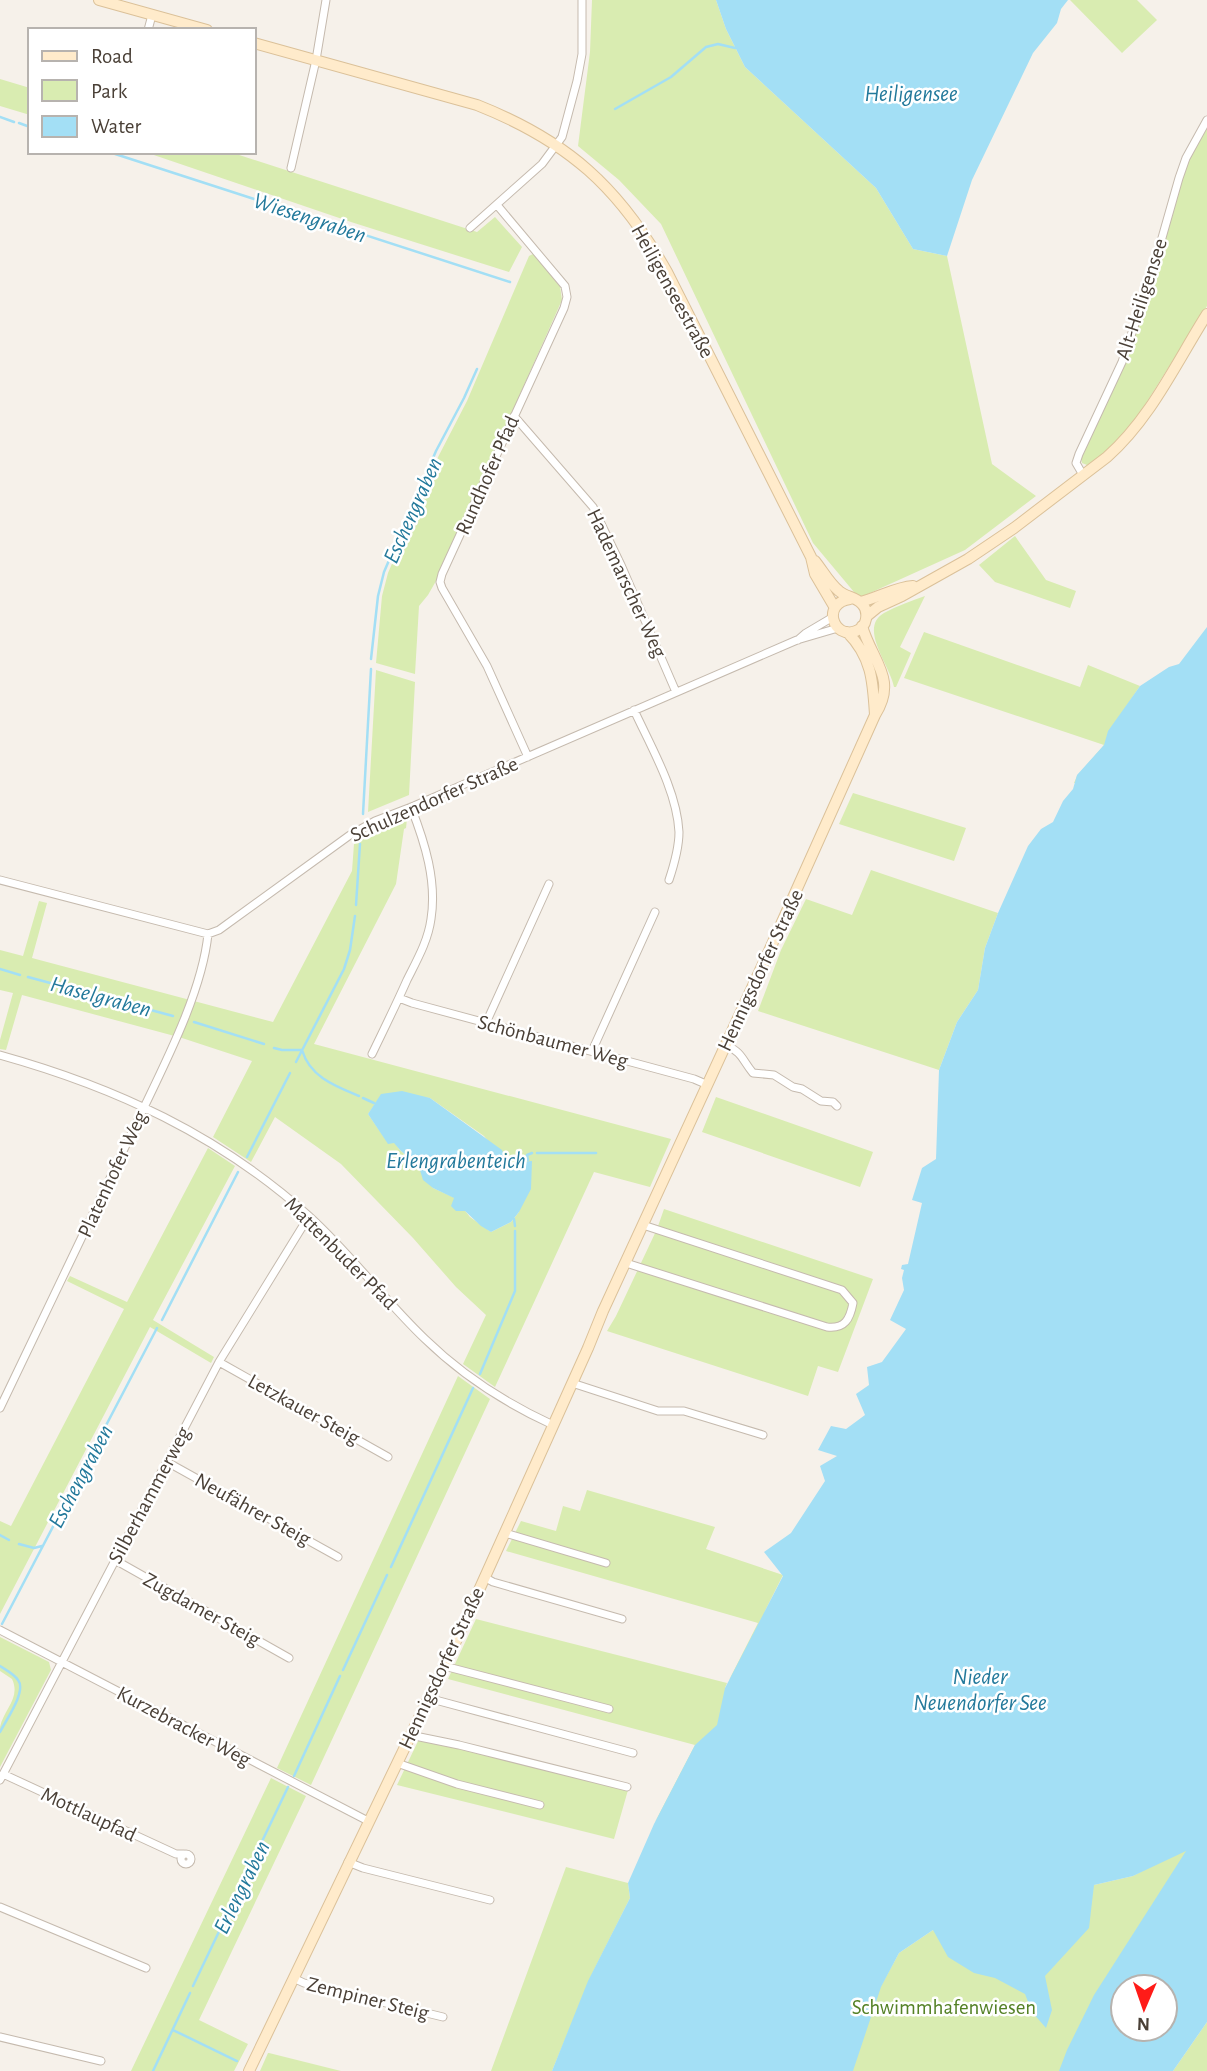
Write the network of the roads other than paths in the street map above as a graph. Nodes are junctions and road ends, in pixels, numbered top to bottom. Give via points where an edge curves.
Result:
1 (99, 0) edge
2 (326, 0) edge
3 (582, 0) edge
4 (152, 15) junction
5 (149, 28) edge
6 (199, 28) edge
7 (256, 44) edge
8 (316, 60) junction
9 (1207, 120) edge
10 (556, 145) junction
11 (291, 167) dead end
12 (497, 205) junction
13 (470, 228) dead end
14 (1207, 314) edge
15 (514, 416) junction
16 (1083, 475) junction
17 (811, 557) junction
18 (904, 591) junction
19 (855, 600) junction
20 (838, 621) junction
21 (864, 621) junction
22 (676, 692) junction
23 (634, 710) junction
24 (875, 715) junction
25 (528, 757) junction
26 (411, 807) junction
27 (0, 880) edge
28 (669, 880) dead end
29 (549, 884) dead end
30 (655, 912) dead end
31 (208, 934) junction
32 (399, 998) junction
33 (486, 1023) junction
34 (726, 1045) junction
35 (592, 1051) junction
36 (372, 1054) dead end
37 (1, 1058) edge
38 (708, 1085) junction
39 (144, 1106) junction
40 (837, 1106) dead end
41 (309, 1216) junction
42 (643, 1225) junction
43 (626, 1263) junction
44 (219, 1362) junction
45 (572, 1383) junction
46 (0, 1408) edge
47 (552, 1425) junction
48 (763, 1435) dead end
49 (388, 1457) dead end
50 (167, 1462) junction
51 (505, 1533) junction
52 (338, 1557) dead end
53 (115, 1560) junction
54 (606, 1563) dead end
55 (484, 1577) junction
56 (622, 1619) dead end
57 (0, 1630) edge
58 (289, 1658) dead end
59 (61, 1662) junction
60 (444, 1666) junction
61 (428, 1698) junction
62 (608, 1709) dead end
63 (410, 1734) junction
64 (633, 1753) dead end
65 (397, 1762) junction
66 (1, 1777) edge
67 (627, 1787) dead end
68 (540, 1805) dead end
69 (368, 1821) junction
70 (180, 1856) dead end
71 (348, 1862) junction
72 (490, 1900) dead end
73 (0, 1907) edge
74 (146, 1968) dead end
75 (293, 1978) junction
76 (443, 2017) dead end
77 (0, 2037) edge
78 (101, 2061) dead end
79 (249, 2071) edge

1 - 4 main road
2 - 8 street
3 - 10 street via 580,68 564,132
4 - 5 street
4 - 6 main road
7 - 8 main road, Heiligenseestraße
8 - 10 main road, Heiligenseestraße via 477,105
8 - 11 street
9 - 16 street, Alt-Heiligensee via 1186,158 1122,362 1079,454 1076,463
10 - 12 street
10 - 17 main road, Heiligenseestraße via 608,188 647,237
12 - 13 street
12 - 15 street, Rundhofer Pfad via 567,292 564,308
14 - 16 main road via 1140,423
15 - 22 street, Hademarscher Weg via 593,507
15 - 25 street, Rundhofer Pfad via 440,582 487,666
16 - 18 main road via 968,559
17 - 19 main road, Heiligenseestraße via 836,590
17 - 20 main road, Heiligenseestraße
18 - 19 main road
18 - 21 main road
19 - 20 main road via 840,602
19 - 21 main road via 864,607
20 - 21 main road via 855,632
20 - 22 street, Schulzendorfer Straße
20 - 24 main road, Hennigsdorfer Straße via 858,644 870,670
21 - 24 main road, Hennigsdorfer Straße via 886,686
22 - 23 street, Schulzendorfer Straße
23 - 25 street, Schulzendorfer Straße
23 - 28 street via 676,809 678,846
24 - 34 main road, Hennigsdorfer Straße
25 - 26 street, Schulzendorfer Straße
26 - 31 street, Schulzendorfer Straße via 350,835
26 - 32 street via 430,866 432,912 424,944
27 - 31 street
29 - 33 street
30 - 35 street
31 - 39 street, Platenhofer Weg via 186,1013
32 - 33 street, Schönbaumer Weg
32 - 36 street
33 - 35 street, Schönbaumer Weg
34 - 38 main road, Hennigsdorfer Straße
34 - 40 street via 743,1056 753,1073 774,1075
35 - 38 street, Schönbaumer Weg
37 - 39 street, Mattenbuder Pfad via 69,1076
38 - 42 main road, Hennigsdorfer Straße
39 - 41 street, Mattenbuder Pfad via 229,1155
39 - 46 street, Platenhofer Weg
41 - 44 street, Silberhammerweg
41 - 47 street, Mattenbuder Pfad via 444,1356 497,1397
42 - 43 main road, Hennigsdorfer Straße
42 - 43 street via 842,1290 853,1303 851,1315 844,1325 827,1327
43 - 45 main road, Hennigsdorfer Straße
44 - 49 street, Letzkauer Steig
44 - 50 street, Silberhammerweg
45 - 47 main road, Hennigsdorfer Straße
45 - 48 street
47 - 51 main road, Hennigsdorfer Straße
50 - 52 street, Neufährer Steig
50 - 53 street, Silberhammerweg
51 - 54 street
51 - 55 main road, Hennigsdorfer Straße
53 - 58 street, Zugdamer Steig
53 - 59 street, Silberhammerweg
55 - 56 street
55 - 60 main road, Hennigsdorfer Straße
57 - 59 street, Kurzebracker Weg
59 - 66 street, Silberhammerweg
59 - 69 street, Kurzebracker Weg
60 - 61 main road, Hennigsdorfer Straße
60 - 62 street
61 - 63 main road, Hennigsdorfer Straße
61 - 64 street
63 - 65 main road, Hennigsdorfer Straße
63 - 67 street
65 - 68 street via 457,1784
65 - 69 main road, Hennigsdorfer Straße
66 - 70 street, Mottlaupfad
69 - 71 main road, Hennigsdorfer Straße
71 - 72 street
71 - 75 main road, Hennigsdorfer Straße
73 - 74 street
75 - 76 street, Zempiner Steig
75 - 79 main road, Hennigsdorfer Straße
77 - 78 street

